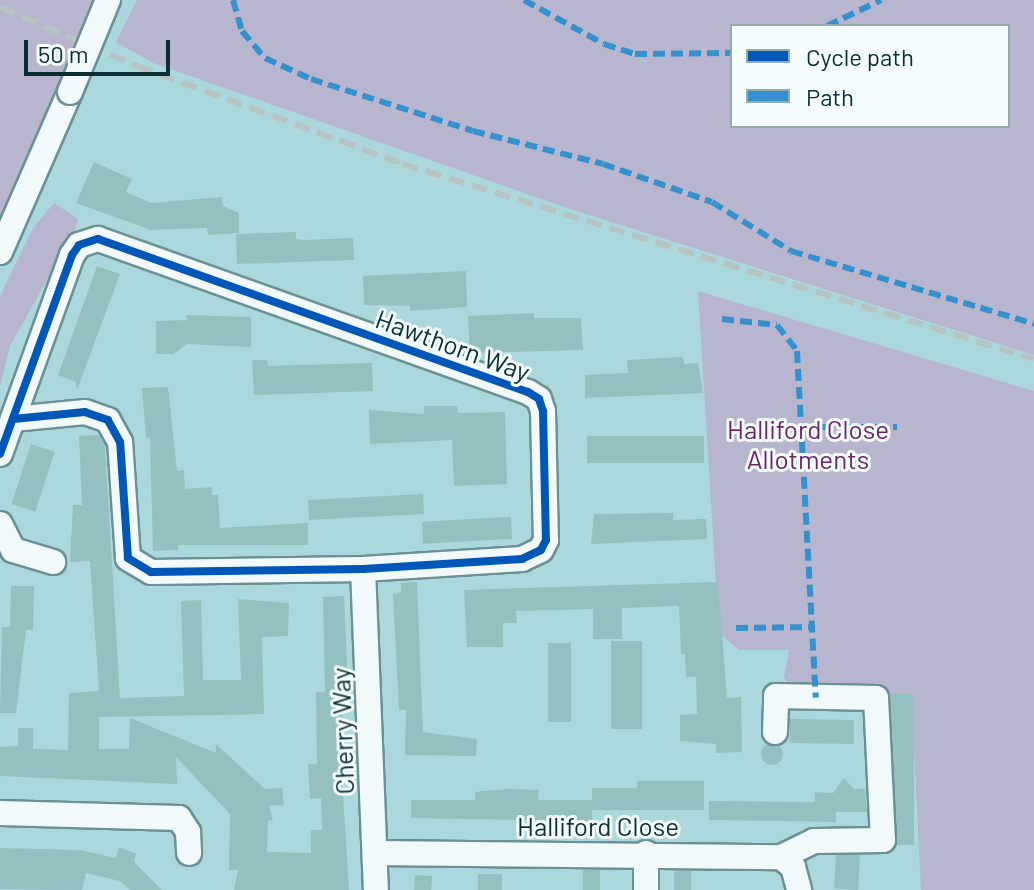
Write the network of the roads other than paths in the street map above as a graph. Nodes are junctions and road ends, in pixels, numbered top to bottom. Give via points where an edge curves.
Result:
1 (108, 0) edge
2 (0, 252) edge
3 (13, 419) junction
4 (0, 454) edge
5 (0, 524) edge
6 (53, 562) dead end
7 (363, 569) junction
8 (775, 732) dead end
9 (0, 813) edge
10 (189, 853) dead end
11 (375, 853) junction
12 (646, 853) junction
13 (781, 857) junction
14 (376, 890) edge
15 (646, 890) edge
16 (799, 890) edge

1 - 2 street, bridge
3 - 4 street, Hawthorn Way
3 - 7 street, Hawthorn Way via 85,412 108,420 120,442 124,541 128,558 139,569
3 - 7 street, Hawthorn Way via 72,255 79,245 98,239 539,399 549,528 541,550 522,559
5 - 6 street via 13,550
7 - 11 street, Cherry Way
8 - 13 street via 776,686 876,698 883,840 814,841
9 - 10 street via 179,818 188,832
11 - 12 street, Halliford Close
11 - 14 street, Cherry Way
12 - 13 street, Halliford Close
12 - 15 street
13 - 16 street via 793,867

